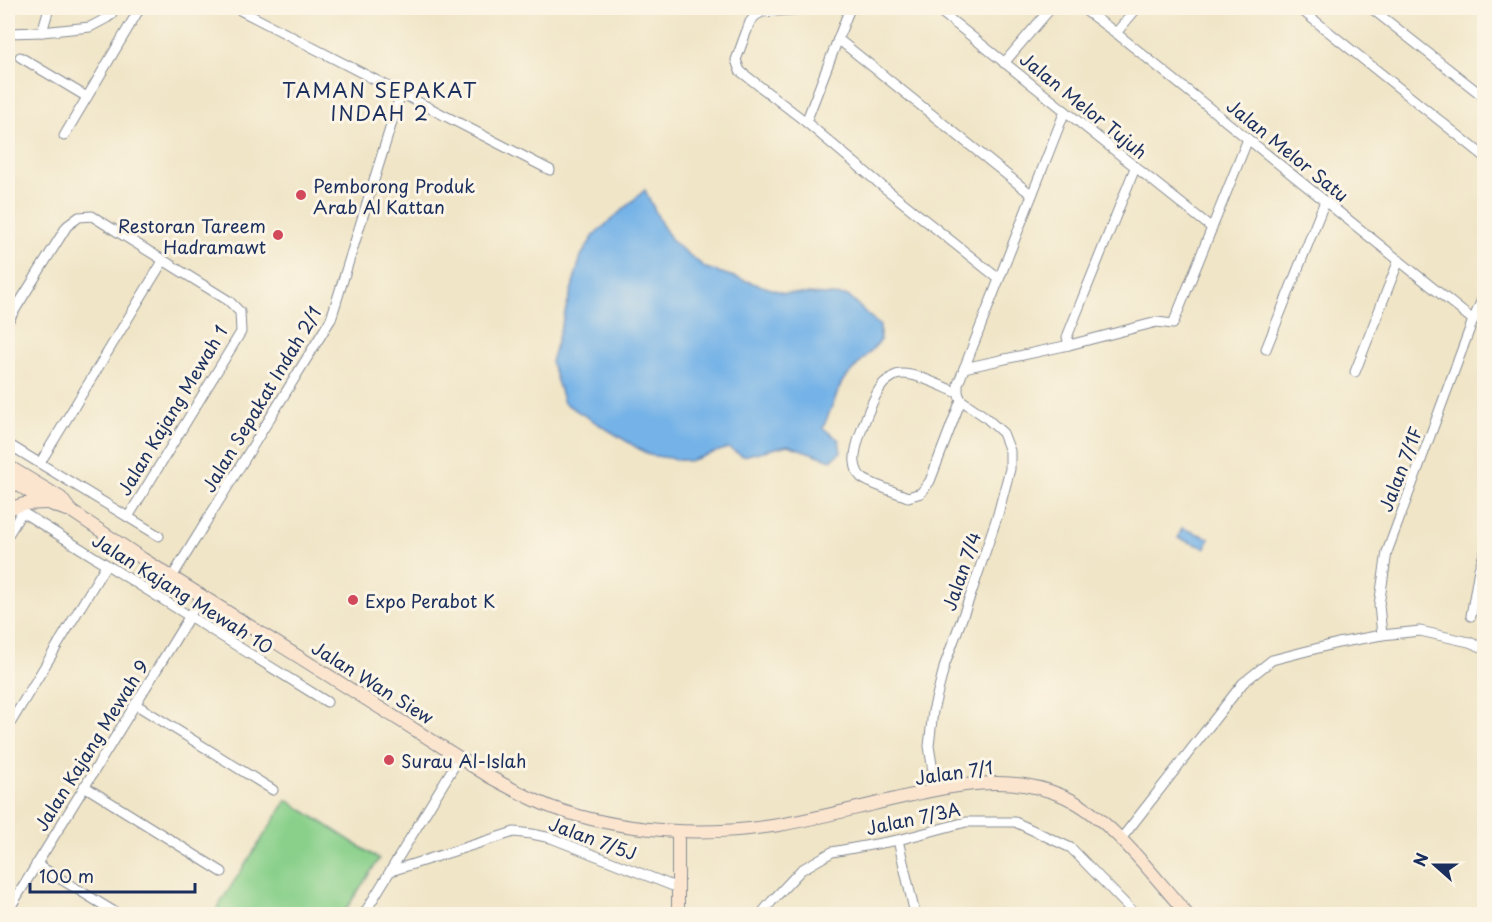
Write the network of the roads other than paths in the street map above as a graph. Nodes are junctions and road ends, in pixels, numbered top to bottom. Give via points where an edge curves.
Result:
1 (49, 8) edge
2 (114, 8) edge
3 (140, 8) edge
4 (236, 8) edge
5 (821, 8) edge
6 (850, 8) edge
7 (936, 8) edge
8 (1051, 8) edge
9 (1082, 8) edge
10 (1137, 8) edge
11 (1299, 8) edge
12 (1371, 8) edge
13 (42, 32) junction
14 (8, 33) edge
15 (1116, 33) junction
16 (838, 39) junction
17 (20, 57) dead end
18 (1004, 63) junction
19 (401, 93) junction
20 (87, 97) junction
21 (1485, 97) edge
22 (1065, 111) junction
23 (806, 122) junction
24 (64, 136) dead end
25 (1248, 139) junction
26 (1485, 156) edge
27 (1135, 168) junction
28 (550, 170) dead end
29 (1032, 195) junction
30 (1325, 201) junction
31 (1212, 228) junction
32 (1400, 260) junction
33 (163, 261) junction
34 (999, 279) junction
35 (1485, 295) edge
36 (1473, 320) junction
37 (8, 321) edge
38 (1069, 345) junction
39 (1266, 349) dead end
40 (964, 368) junction
41 (1354, 372) dead end
42 (959, 392) junction
43 (8, 444) edge
44 (40, 463) junction
45 (10, 477) edge
46 (47, 503) junction
47 (8, 509) edge
48 (71, 511) junction
49 (128, 517) junction
50 (8, 535) edge
51 (159, 536) dead end
52 (1485, 554) edge
53 (106, 565) junction
54 (172, 577) junction
55 (202, 596) junction
56 (1471, 616) dead end
57 (189, 617) junction
58 (1382, 635) junction
59 (1485, 648) edge
60 (327, 702) dead end
61 (135, 704) junction
62 (8, 727) edge
63 (459, 758) junction
64 (84, 786) junction
65 (273, 790) dead end
66 (936, 790) junction
67 (678, 831) junction
68 (1121, 839) junction
69 (898, 840) junction
70 (36, 864) junction
71 (391, 871) junction
72 (222, 872) dead end
73 (678, 888) junction
74 (8, 911) edge
75 (118, 915) edge
76 (364, 915) edge
77 (678, 915) edge
78 (761, 915) edge
79 (915, 915) edge
80 (1135, 915) edge
81 (1187, 915) edge

1 - 13 street
2 - 13 street via 111,15 90,27
3 - 20 street
4 - 19 street
5 - 23 street via 762,12 755,16 736,60 742,74
6 - 16 street
7 - 18 street, Jalan Melor Tujuh
8 - 18 street
9 - 15 street, Jalan Melor Satu
10 - 15 street
11 - 26 street
12 - 21 street
13 - 14 street
15 - 25 street, Jalan Melor Satu
16 - 23 street
16 - 29 street
17 - 20 street
18 - 22 street, Jalan Melor Tujuh
19 - 28 street
19 - 54 street, Jalan Sepakat Indah 2/1 via 331,319
20 - 24 street
22 - 27 street, Jalan Melor Tujuh
22 - 29 street
23 - 34 street
25 - 30 street, Jalan Melor Satu
25 - 31 street
27 - 31 street, Jalan Melor Tujuh
27 - 38 street via 1067,337
29 - 34 street
30 - 32 street, Jalan Melor Satu
30 - 39 street
31 - 38 street via 1173,324 1157,322
32 - 36 street, Jalan Melor Satu
32 - 41 street
33 - 37 street, Jalan Kajang Mewah 1 via 93,216 79,217 67,226
33 - 44 street
33 - 49 street, Jalan Kajang Mewah 1 via 229,301 240,312 241,332
34 - 40 street
35 - 36 street, Jalan 7/1F
36 - 58 street, Jalan 7/1F via 1387,552 1379,605
38 - 40 street
40 - 42 street
42 - 42 street via 910,375 896,375 884,383 855,451 862,479 908,497 921,493 930,481
42 - 66 street, Jalan 7/4 via 1003,433 1010,451 1010,469 933,711 929,746
43 - 44 street, Jalan Kajang Mewah 1
44 - 49 street, Jalan Kajang Mewah 1
45 - 46 street, Jalan Wan Siew
45 - 48 street, Jalan Wan Siew via 61,498
46 - 47 street
46 - 48 street, Jalan Wan Siew
48 - 54 street, Jalan Wan Siew
49 - 51 street, Jalan Kajang Mewah 1
50 - 53 street, Jalan Kajang Mewah 10 via 22,512
52 - 56 street
53 - 57 street, Jalan Kajang Mewah 10
53 - 62 street
54 - 55 street, Jalan Wan Siew
55 - 57 street, Jalan Kajang Mewah 9
55 - 63 street, Jalan Wan Siew
57 - 60 street, Jalan Kajang Mewah 10
57 - 61 street, Jalan Kajang Mewah 9
58 - 59 street via 1420,631
58 - 68 street via 1272,660 1264,666 1243,683
61 - 64 street, Jalan Kajang Mewah 9
61 - 65 street
63 - 67 street, Jalan Wan Siew via 551,807 602,822
63 - 71 street
64 - 70 street, Jalan Kajang Mewah 9
64 - 72 street
66 - 67 street, Jalan 7/1 via 780,825
66 - 68 street, Jalan 7/1 via 994,782 1041,788 1088,810
67 - 73 street
68 - 81 street, Jalan 7/1
69 - 78 street, Jalan 7/3A via 832,852 801,870
69 - 79 street
69 - 80 street, Jalan 7/3A via 966,822 1015,822 1071,848
70 - 74 street, Jalan Kajang Mewah 9
70 - 75 street
71 - 73 street, Jalan 7/5J via 514,832 550,838
71 - 76 street
73 - 77 street

